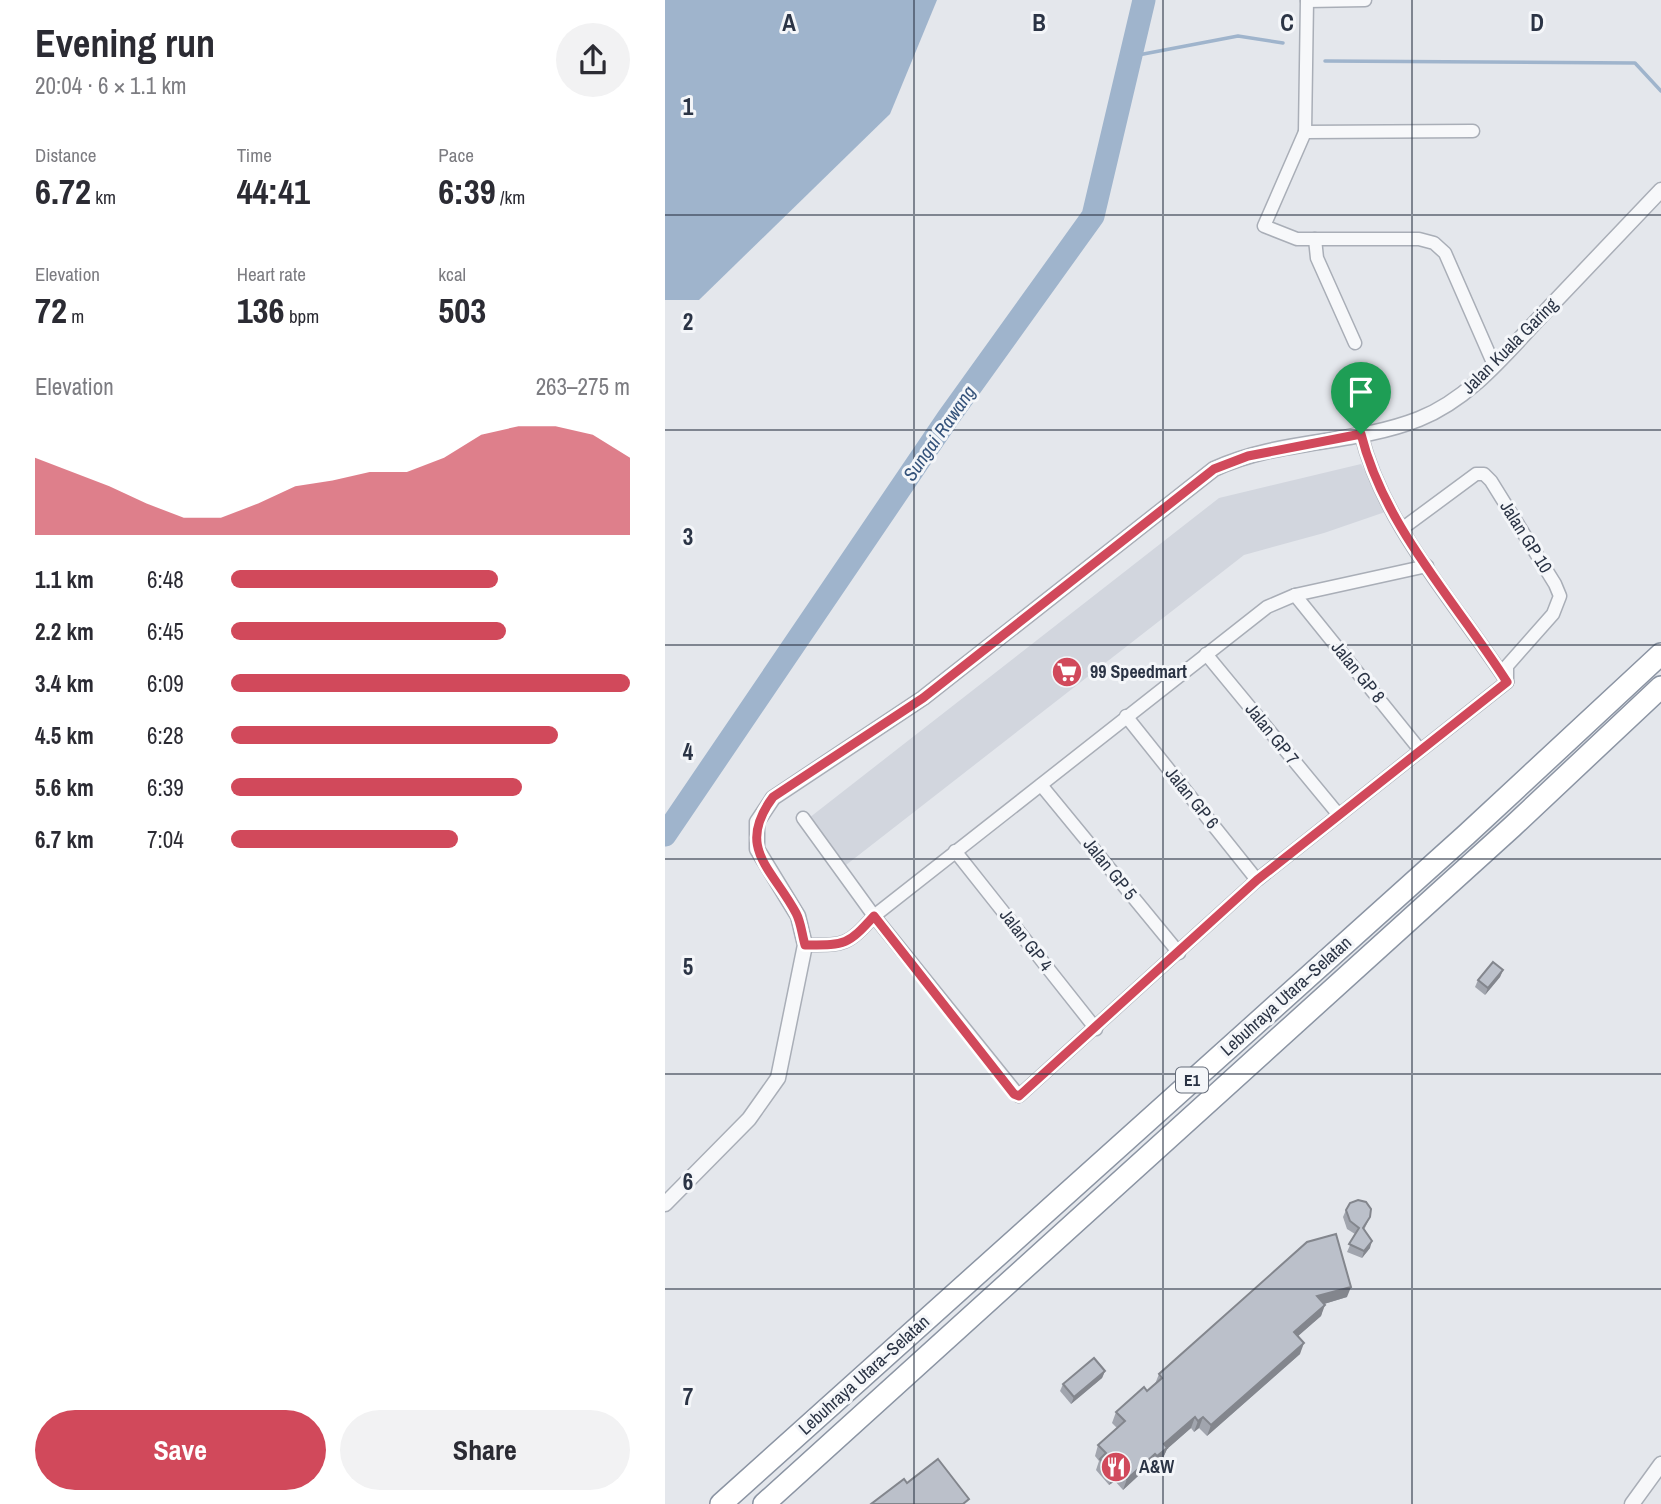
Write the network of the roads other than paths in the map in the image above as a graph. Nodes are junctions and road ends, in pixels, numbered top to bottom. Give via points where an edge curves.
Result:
1 (1365, 0) edge
2 (1307, 1) edge
3 (1473, 131) dead end
4 (1305, 132) junction
5 (1661, 190) edge
6 (1315, 239) junction
7 (1356, 343) dead end
8 (1495, 365) junction
9 (1361, 434) junction
10 (1403, 528) junction
11 (1427, 566) junction
12 (1295, 595) junction
13 (1206, 654) junction
14 (1661, 654) edge
15 (1507, 682) junction
16 (1661, 687) edge
17 (1126, 716) junction
18 (1420, 750) junction
19 (1041, 785) junction
20 (1338, 814) junction
21 (803, 818) dead end
22 (955, 851) junction
23 (1257, 880) junction
24 (874, 916) junction
25 (805, 945) junction
26 (1179, 953) junction
27 (1096, 1030) junction
28 (665, 1204) edge
29 (1661, 1464) edge
30 (721, 1504) edge
31 (764, 1504) edge
32 (1632, 1504) edge

1 - 2 street
2 - 4 street
3 - 4 street
4 - 6 street via 1263,226 1297,239
5 - 8 street, Jalan Kuala Garing
6 - 7 street via 1317,258
6 - 8 street via 1434,243 1445,253
8 - 9 street, Jalan Kuala Garing via 1448,404 1421,419
9 - 10 street via 1374,479
9 - 25 street, Jalan Kuala Garing via 1248,456 1214,469 923,698 773,797 757,822 757,849 798,916
10 - 11 street
10 - 15 street, Jalan GP 10 via 1476,474 1484,474 1490,481 1560,596 1553,614 1507,666
11 - 12 street
11 - 15 street
12 - 13 street via 1267,607
12 - 18 street, Jalan GP 8
13 - 17 street
13 - 20 street, Jalan GP 7
14 - 30 highway, Lebuhraya Utara–Selatan / E1
15 - 18 street
16 - 31 highway, Lebuhraya Utara–Selatan / E1
17 - 19 street
17 - 23 street, Jalan GP 6
18 - 20 street
19 - 22 street
19 - 26 street, Jalan GP 5
20 - 23 street
21 - 24 street
22 - 24 street
22 - 27 street, Jalan GP 4
23 - 26 street
24 - 25 street via 852,940
24 - 27 street via 1014,1094 1026,1093
25 - 28 street, Jalan Kuala Garing via 778,1078 749,1119
26 - 27 street
29 - 32 street

